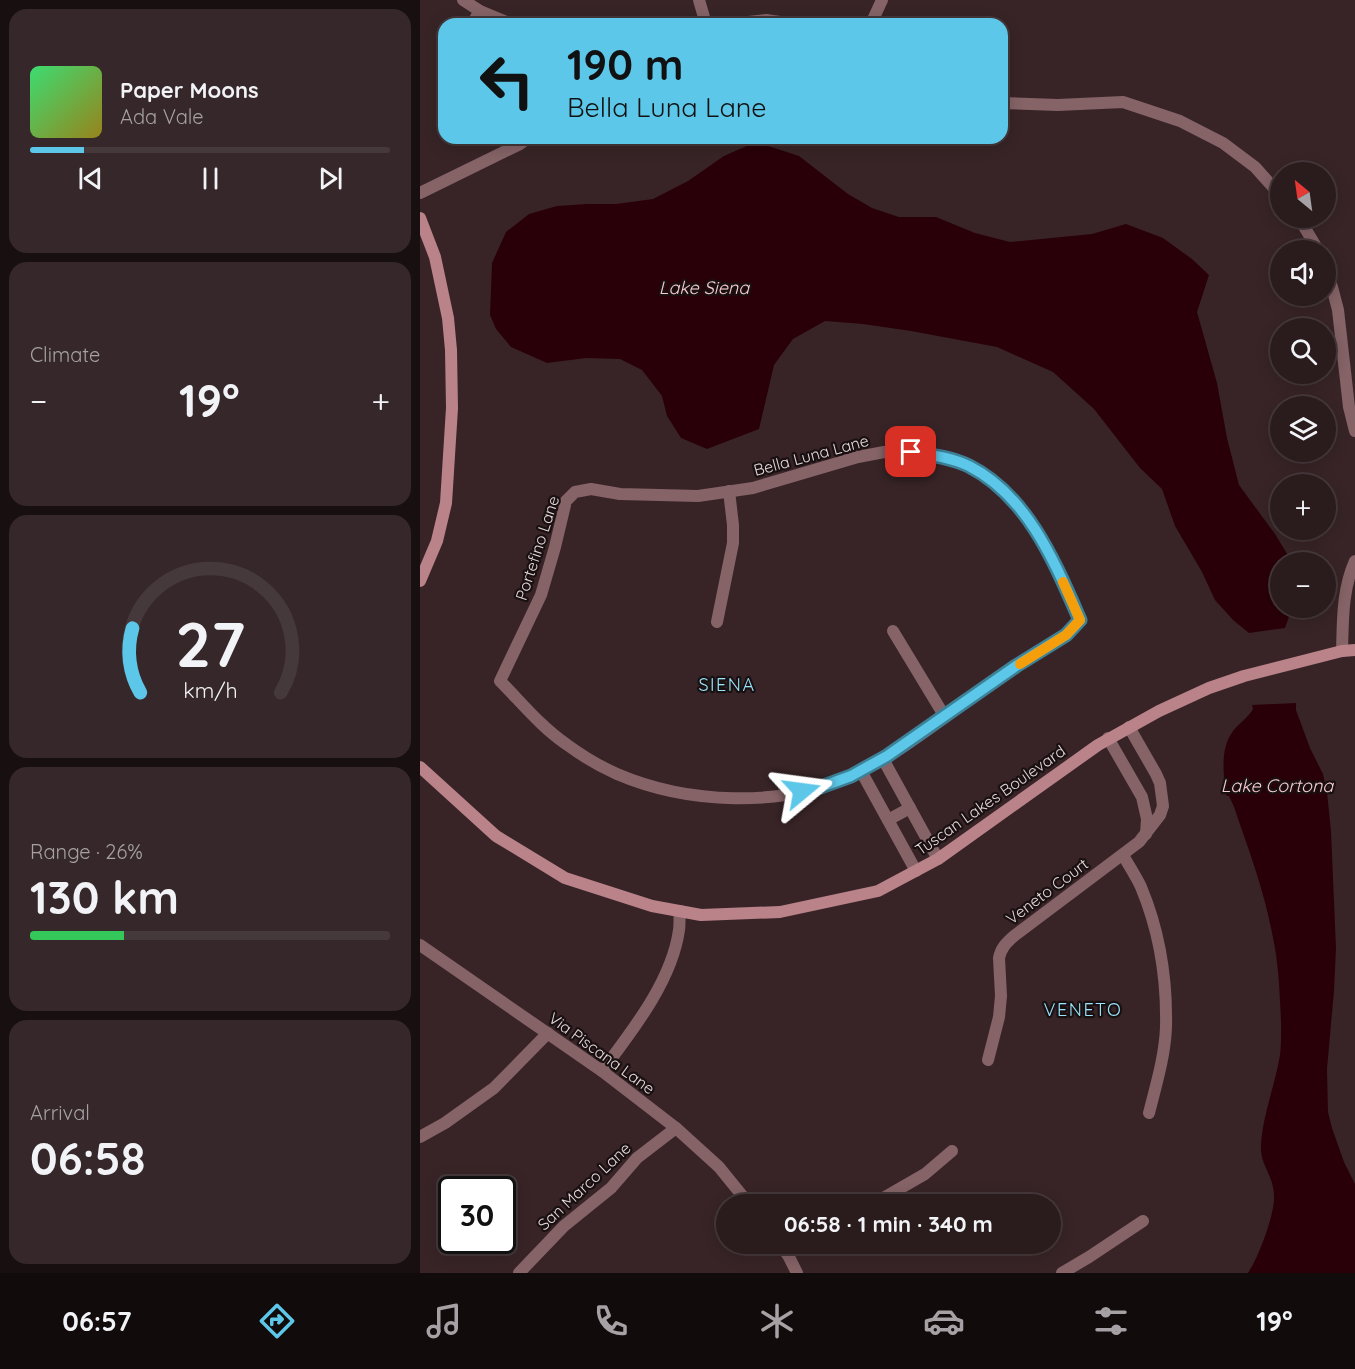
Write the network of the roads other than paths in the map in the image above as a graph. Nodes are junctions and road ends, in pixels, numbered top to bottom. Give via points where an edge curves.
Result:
1 (463, 0) edge
2 (699, 0) edge
3 (882, 0) edge
4 (480, 11) junction
5 (476, 18) edge
6 (497, 18) edge
7 (704, 18) edge
8 (873, 18) edge
9 (1008, 103) edge
10 (520, 144) edge
11 (1270, 182) edge
12 (420, 193) edge
13 (420, 218) edge
14 (1336, 302) edge
15 (1355, 432) edge
16 (729, 491) junction
17 (575, 492) joint
18 (1355, 561) edge
19 (420, 581) edge
20 (717, 622) dead end
21 (892, 631) dead end
22 (1349, 651) edge
23 (945, 717) junction
24 (1130, 727) junction
25 (1108, 738) junction
26 (882, 759) junction
27 (420, 767) edge
28 (861, 771) junction
29 (910, 808) junction
30 (888, 820) junction
31 (1146, 834) junction
32 (1123, 855) junction
33 (938, 859) junction
34 (916, 871) junction
35 (680, 911) junction
36 (420, 946) edge
37 (548, 1033) junction
38 (988, 1060) dead end
39 (602, 1071) junction
40 (1149, 1113) dead end
41 (676, 1128) junction
42 (420, 1137) edge
43 (952, 1151) dead end
44 (741, 1194) edge
45 (890, 1194) edge
46 (1143, 1221) dead end
47 (787, 1254) edge
48 (519, 1273) edge
49 (797, 1273) edge
50 (1062, 1273) edge

1 - 4 street
2 - 7 street
3 - 8 street
4 - 5 street
4 - 6 street
9 - 11 street via 1132,105 1180,121 1223,143
10 - 12 street
13 - 19 street via 435,257 448,318 452,408 446,502 437,541
14 - 15 street via 1348,406
16 - 17 street, Bella Luna Lane via 698,496 620,494 591,489
16 - 20 street via 733,543
16 - 23 street, Bella Luna Lane via 753,488 858,457 911,452 969,466 1014,501 1044,545 1080,620 1066,635
17 - 28 street, Portefino Lane via 566,501 541,594 500,681 538,719 564,743 616,773 687,795 752,798 787,794 818,788
18 - 22 street via 1344,596
21 - 23 street
22 - 24 street, Tuscan Lakes Boulevard via 1209,688
23 - 26 street
24 - 25 street, Tuscan Lakes Boulevard
24 - 31 street, Veneto Court via 1162,792 1160,815
25 - 31 street via 1142,797
25 - 33 street, Tuscan Lakes Boulevard
26 - 28 street
26 - 29 street
27 - 35 street, Tuscan Lakes Boulevard via 496,836 565,878
28 - 30 street
29 - 30 street
29 - 33 street
30 - 34 street
31 - 32 street, Veneto Court
32 - 38 street, Veneto Court via 1004,945 999,958 999,1017
32 - 40 street via 1154,924 1165,993 1163,1053
33 - 34 street, Tuscan Lakes Boulevard
34 - 35 street, Tuscan Lakes Boulevard via 878,891 780,912 701,915
35 - 39 street via 679,930 666,974
36 - 37 street, Via Piscana Lane
37 - 39 street, Via Piscana Lane
37 - 42 street via 494,1088
39 - 41 street, Via Piscana Lane
41 - 44 street, Via Piscana Lane via 719,1167
41 - 48 street, San Marco Lane via 637,1158 611,1188 564,1226
43 - 45 street via 925,1174
46 - 50 street
47 - 49 street

